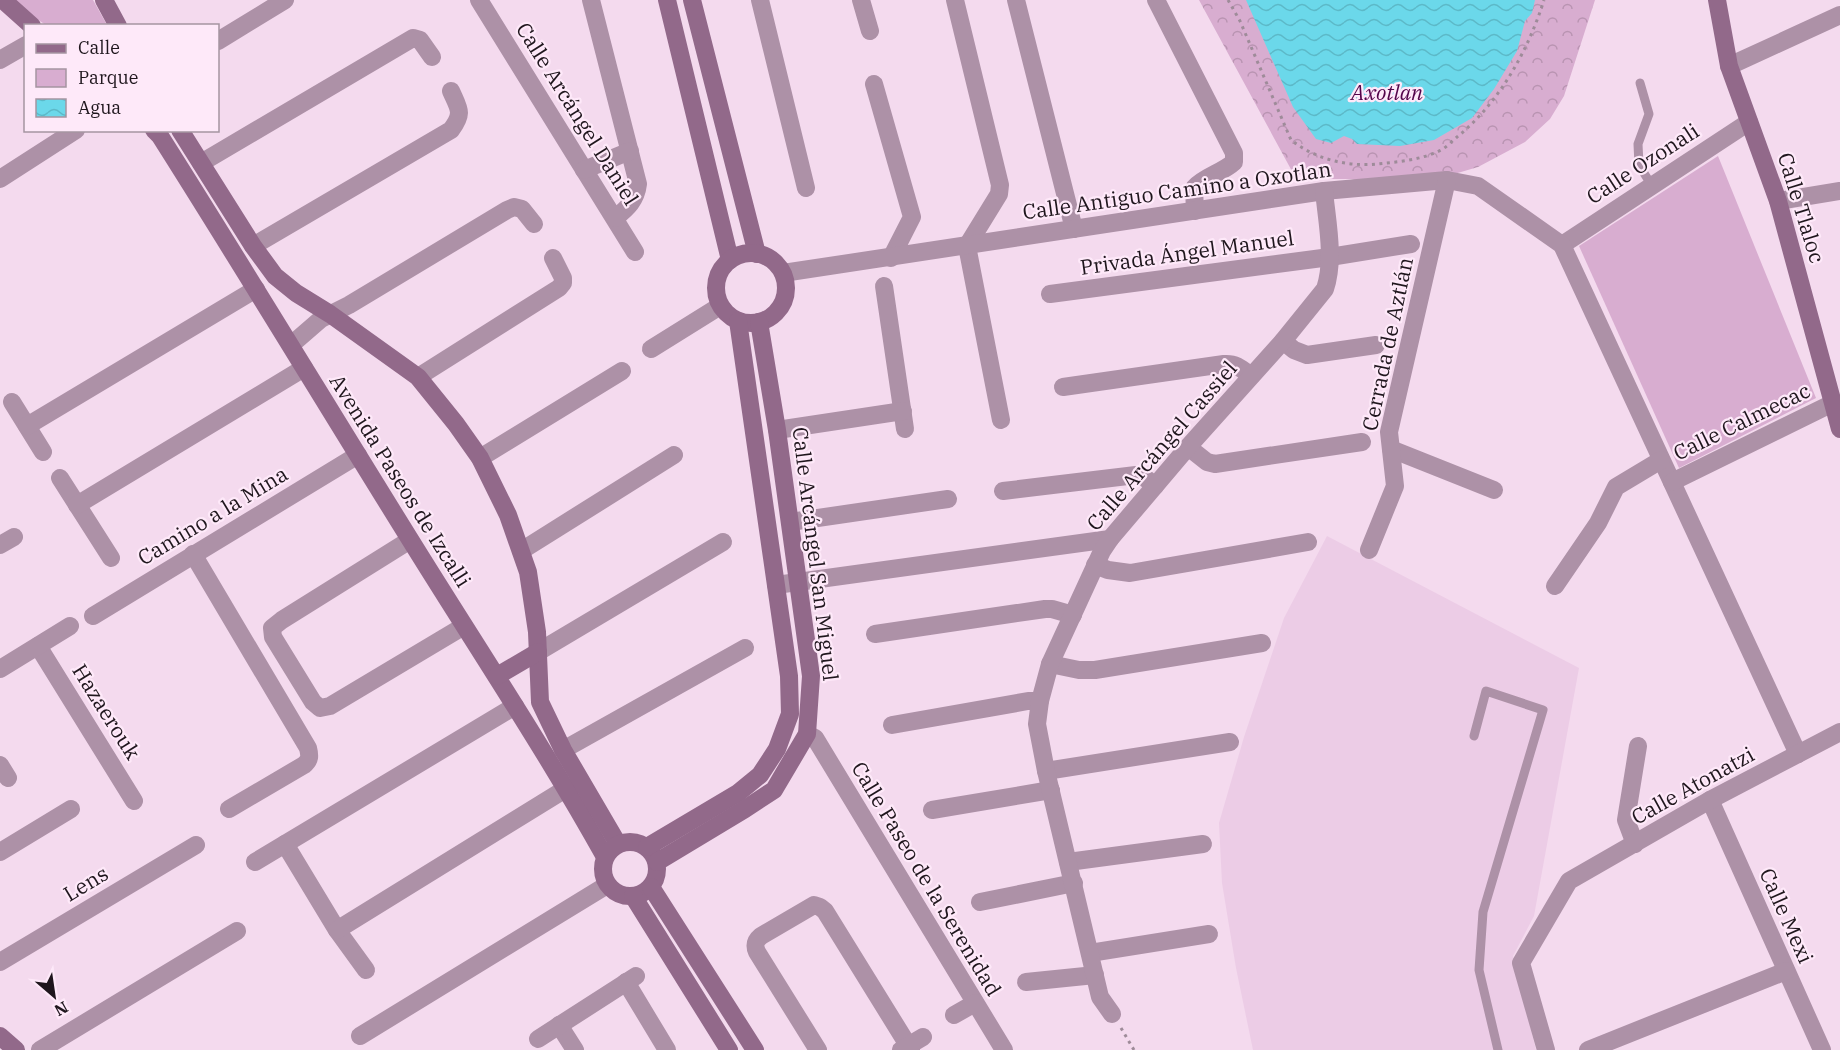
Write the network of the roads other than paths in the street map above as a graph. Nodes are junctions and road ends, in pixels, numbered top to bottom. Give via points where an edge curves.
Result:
1 (3, 0) edge
2 (104, 0) edge
3 (285, 0) edge
4 (479, 0) edge
5 (591, 0) edge
6 (667, 0) edge
7 (692, 0) edge
8 (760, 0) edge
9 (861, 0) edge
10 (954, 0) edge
11 (1016, 0) edge
12 (1156, 0) edge
13 (1717, 0) edge
14 (1840, 15) edge
15 (30, 24) edge
16 (117, 24) edge
17 (870, 31) dead end
18 (219, 40) edge
19 (24, 46) edge
20 (432, 57) dead end
21 (0, 60) edge
22 (1729, 66) junction
23 (1640, 83) dead end
24 (874, 84) dead end
25 (451, 91) dead end
26 (1749, 122) junction
27 (73, 132) edge
28 (156, 132) edge
29 (181, 132) edge
30 (630, 150) junction
31 (201, 163) junction
32 (584, 170) junction
33 (0, 179) edge
34 (1447, 180) junction
35 (1652, 186) junction
36 (806, 188) dead end
37 (1324, 191) junction
38 (1840, 191) edge
39 (1778, 201) junction
40 (1195, 211) junction
41 (615, 218) junction
42 (534, 224) dead end
43 (1074, 229) junction
44 (1411, 244) dead end
45 (1562, 245) junction
46 (253, 246) junction
47 (967, 246) junction
48 (635, 252) dead end
49 (757, 254) junction
50 (1330, 257) junction
51 (553, 258) dead end
52 (891, 258) junction
53 (730, 260) junction
54 (783, 273) junction
55 (884, 286) dead end
56 (256, 289) junction
57 (1050, 294) dead end
58 (720, 306) junction
59 (330, 314) junction
60 (738, 321) junction
61 (759, 322) junction
62 (1284, 341) junction
63 (291, 345) junction
64 (1376, 345) dead end
65 (651, 349) dead end
66 (304, 368) junction
67 (622, 371) dead end
68 (1251, 376) junction
69 (418, 377) junction
70 (1063, 387) dead end
71 (12, 402) dead end
72 (1833, 403) junction
73 (1001, 420) dead end
74 (27, 426) junction
75 (1840, 429) edge
76 (777, 430) junction
77 (1362, 442) dead end
78 (1188, 447) junction
79 (1391, 449) junction
80 (43, 452) dead end
81 (358, 455) junction
82 (674, 455) dead end
83 (480, 458) junction
84 (1661, 459) junction
85 (60, 478) dead end
86 (1672, 482) junction
87 (1155, 486) junction
88 (1494, 490) dead end
89 (1003, 491) dead end
90 (948, 499) dead end
91 (77, 505) junction
92 (790, 522) junction
93 (1110, 539) junction
94 (410, 540) junction
95 (723, 542) dead end
96 (1308, 542) dead end
97 (521, 550) junction
98 (1369, 550) dead end
99 (193, 554) junction
100 (111, 558) dead end
101 (1095, 565) junction
102 (798, 582) junction
103 (776, 585) junction
104 (1555, 586) dead end
105 (1073, 615) junction
106 (93, 616) dead end
107 (70, 626) dead end
108 (464, 626) junction
109 (875, 634) dead end
110 (1262, 643) dead end
111 (38, 646) junction
112 (745, 648) dead end
113 (538, 651) junction
114 (1050, 664) junction
115 (0, 669) edge
116 (497, 676) junction
117 (1040, 701) junction
118 (515, 706) junction
119 (892, 725) dead end
120 (1840, 732) edge
121 (807, 734) junction
122 (1474, 736) dead end
123 (1230, 742) dead end
124 (1638, 746) dead end
125 (563, 750) junction
126 (1798, 753) junction
127 (1046, 771) junction
128 (567, 788) junction
129 (1051, 790) junction
130 (1710, 800) junction
131 (134, 801) dead end
132 (71, 809) dead end
133 (229, 809) dead end
134 (932, 810) dead end
135 (285, 844) junction
136 (1203, 844) dead end
137 (1635, 844) junction
138 (196, 845) dead end
139 (611, 851) junction
140 (0, 852) edge
141 (652, 854) junction
142 (255, 862) dead end
143 (1068, 862) junction
144 (1074, 883) junction
145 (608, 885) junction
146 (651, 886) junction
147 (633, 896) junction
148 (980, 902) dead end
149 (337, 930) junction
150 (237, 931) dead end
151 (1209, 934) dead end
152 (1090, 953) junction
153 (0, 962) edge
154 (366, 969) dead end
155 (1786, 971) junction
156 (1095, 975) junction
157 (1026, 982) dead end
158 (975, 1003) junction
159 (1112, 1014) road end
160 (954, 1016) dead end
161 (559, 1025) junction
162 (0, 1036) edge
163 (360, 1036) dead end
164 (538, 1039) dead end
165 (911, 1046) edge
166 (16, 1050) edge
167 (40, 1050) edge
168 (575, 1050) edge
169 (667, 1050) edge
170 (729, 1050) edge
171 (755, 1050) edge
172 (818, 1050) edge
173 (1004, 1050) edge
174 (1498, 1050) edge
175 (1546, 1050) edge
176 (1588, 1050) edge
177 (1822, 1050) edge

1 - 15 street
2 - 16 street
3 - 18 street
4 - 32 street, Calle Arcángel Daniel
5 - 30 street
6 - 53 street
7 - 49 street
8 - 36 street
9 - 17 street
10 - 47 street via 1000,185 999,194
11 - 43 street
12 - 40 street via 1234,153 1234,162 1227,169 1194,188
13 - 22 street, Calle Tlaloc
14 - 22 street
19 - 21 street
20 - 31 street via 420,40 413,38
22 - 26 street, Calle Tlaloc
23 - 35 lane via 1649,114 1638,144 1639,165
24 - 52 street via 912,217
25 - 46 street via 461,112 451,130
26 - 35 street, Calle Ozonali
26 - 39 street, Calle Tlaloc
27 - 33 street
28 - 56 street, Avenida Paseos de Izcalli
29 - 31 street
30 - 32 street
30 - 41 street via 638,184 636,196
31 - 46 street
32 - 41 street, Calle Arcángel Daniel
34 - 37 street, Calle Antiguo Camino a Oxotlan
34 - 45 street, Calle Antiguo Camino a Oxotlan via 1478,186
34 - 79 street, Cerrada de Aztlán via 1389,432
35 - 45 street, Calle Ozonali
37 - 40 street, Calle Antiguo Camino a Oxotlan
37 - 50 street, Calle Arcángel Cassiel
38 - 39 street
39 - 72 street, Calle Tlaloc
40 - 43 street, Calle Antiguo Camino a Oxotlan
41 - 48 street, Calle Arcángel Daniel
42 - 59 street via 522,209 514,207
43 - 47 street, Calle Antiguo Camino a Oxotlan
44 - 50 street, Privada Ángel Manuel
45 - 84 street
46 - 59 street via 275,276
47 - 52 street, Calle Antiguo Camino a Oxotlan
47 - 73 street
49 - 53 street via 743,254
49 - 54 street via 772,260
50 - 57 street, Privada Ángel Manuel
50 - 62 street, Calle Arcángel Cassiel via 1325,289
51 - 69 street via 563,283
52 - 54 street, Calle Antiguo Camino a Oxotlan
53 - 58 street via 716,286
54 - 61 street via 785,291 780,309
55 - 76 street via 904,420
56 - 63 street, Avenida Paseos de Izcalli
56 - 74 street
58 - 60 street
58 - 65 street
59 - 63 street
59 - 69 street
60 - 61 street
60 - 103 street, Calle Arcángel San Miguel
61 - 76 street, Calle Arcángel San Miguel
62 - 64 street via 1306,355
62 - 68 street, Calle Arcángel Cassiel
63 - 66 street, Avenida Paseos de Izcalli
66 - 81 street, Avenida Paseos de Izcalli
66 - 91 street
67 - 83 street
68 - 70 street via 1240,367 1224,364
68 - 78 street, Calle Arcángel Cassiel
69 - 83 street
71 - 74 street
72 - 75 street, Calle Tlaloc
72 - 86 street, Calle Calmecac
74 - 80 street
76 - 92 street, Calle Arcángel San Miguel
77 - 78 street via 1215,464
78 - 87 street, Calle Arcángel Cassiel
79 - 88 street
79 - 98 street, Cerrada de Aztlán via 1395,486
81 - 94 street, Avenida Paseos de Izcalli
81 - 99 street, Camino a la Mina
82 - 97 street
83 - 97 street
84 - 86 street
84 - 104 street via 1616,487 1598,523
85 - 91 street
86 - 126 street
87 - 89 street via 1136,475
87 - 93 street, Calle Arcángel Cassiel
90 - 92 street
91 - 100 street
92 - 102 street, Calle Arcángel San Miguel
93 - 101 street, Calle Arcángel Cassiel
93 - 102 street
94 - 108 street, Avenida Paseos de Izcalli
94 - 108 street via 272,628 273,637 313,702 320,708 330,706
95 - 113 street
96 - 101 street via 1130,573
97 - 113 street via 528,572
99 - 106 street, Camino a la Mina
99 - 133 street via 310,755 304,765
101 - 105 street, Calle Arcángel Cassiel
102 - 103 street
102 - 121 street, Calle Arcángel San Miguel via 811,676
103 - 141 street, Calle Arcángel San Miguel via 789,676 790,714 777,750 760,775
105 - 109 street via 1044,609
105 - 114 street, Calle Arcángel Cassiel
107 - 111 street
108 - 116 street, Avenida Paseos de Izcalli
110 - 114 street via 1095,670
111 - 115 street
111 - 131 street, Hazaerouk
112 - 125 street
113 - 116 street
113 - 125 street via 540,702
114 - 117 street, Calle Arcángel Cassiel
116 - 118 street, Avenida Paseos de Izcalli
117 - 119 street
117 - 127 street, Calle Arcángel Cassiel via 1037,724
118 - 128 street, Avenida Paseos de Izcalli
118 - 135 street
120 - 126 street, Calle Atonatzi
121 - 141 street, Calle Arcángel San Miguel via 774,790 745,809
121 - 158 street, Calle Paseo de la Serenidad via 815,738
122 - 174 lane via 1486,691 1543,710 1483,912 1479,970
123 - 127 street
124 - 137 street via 1626,820
125 - 139 street
126 - 130 street, Calle Atonatzi
127 - 129 street, Calle Arcángel Cassiel
128 - 139 street, Avenida Paseos de Izcalli
128 - 149 street
129 - 134 street
129 - 143 street, Calle Arcángel Cassiel
130 - 137 street, Calle Atonatzi
130 - 155 street, Calle Mexi
132 - 140 street
135 - 142 street
135 - 149 street
136 - 143 street
137 - 175 street, Calle Atonatzi via 1569,881 1521,963
138 - 153 street, Lens
139 - 141 street via 632,841
139 - 145 street via 603,873
141 - 146 street via 657,875
143 - 144 street, Calle Arcángel Cassiel
144 - 148 street
144 - 152 street, Calle Arcángel Cassiel
145 - 147 street via 624,896
145 - 163 street
146 - 147 street
146 - 171 street
147 - 170 street
149 - 154 street
150 - 167 street
151 - 152 street
152 - 156 street, Calle Arcángel Cassiel
155 - 176 street
155 - 177 street, Calle Mexi
156 - 157 street
156 - 159 street, Calle Arcángel Cassiel via 1100,997
158 - 160 street
158 - 173 street, Calle Paseo de la Serenidad
161 - 164 street
161 - 168 street
161 - 169 street via 631,979
162 - 166 street
165 - 172 street via 825,911 814,905 761,936 755,946

